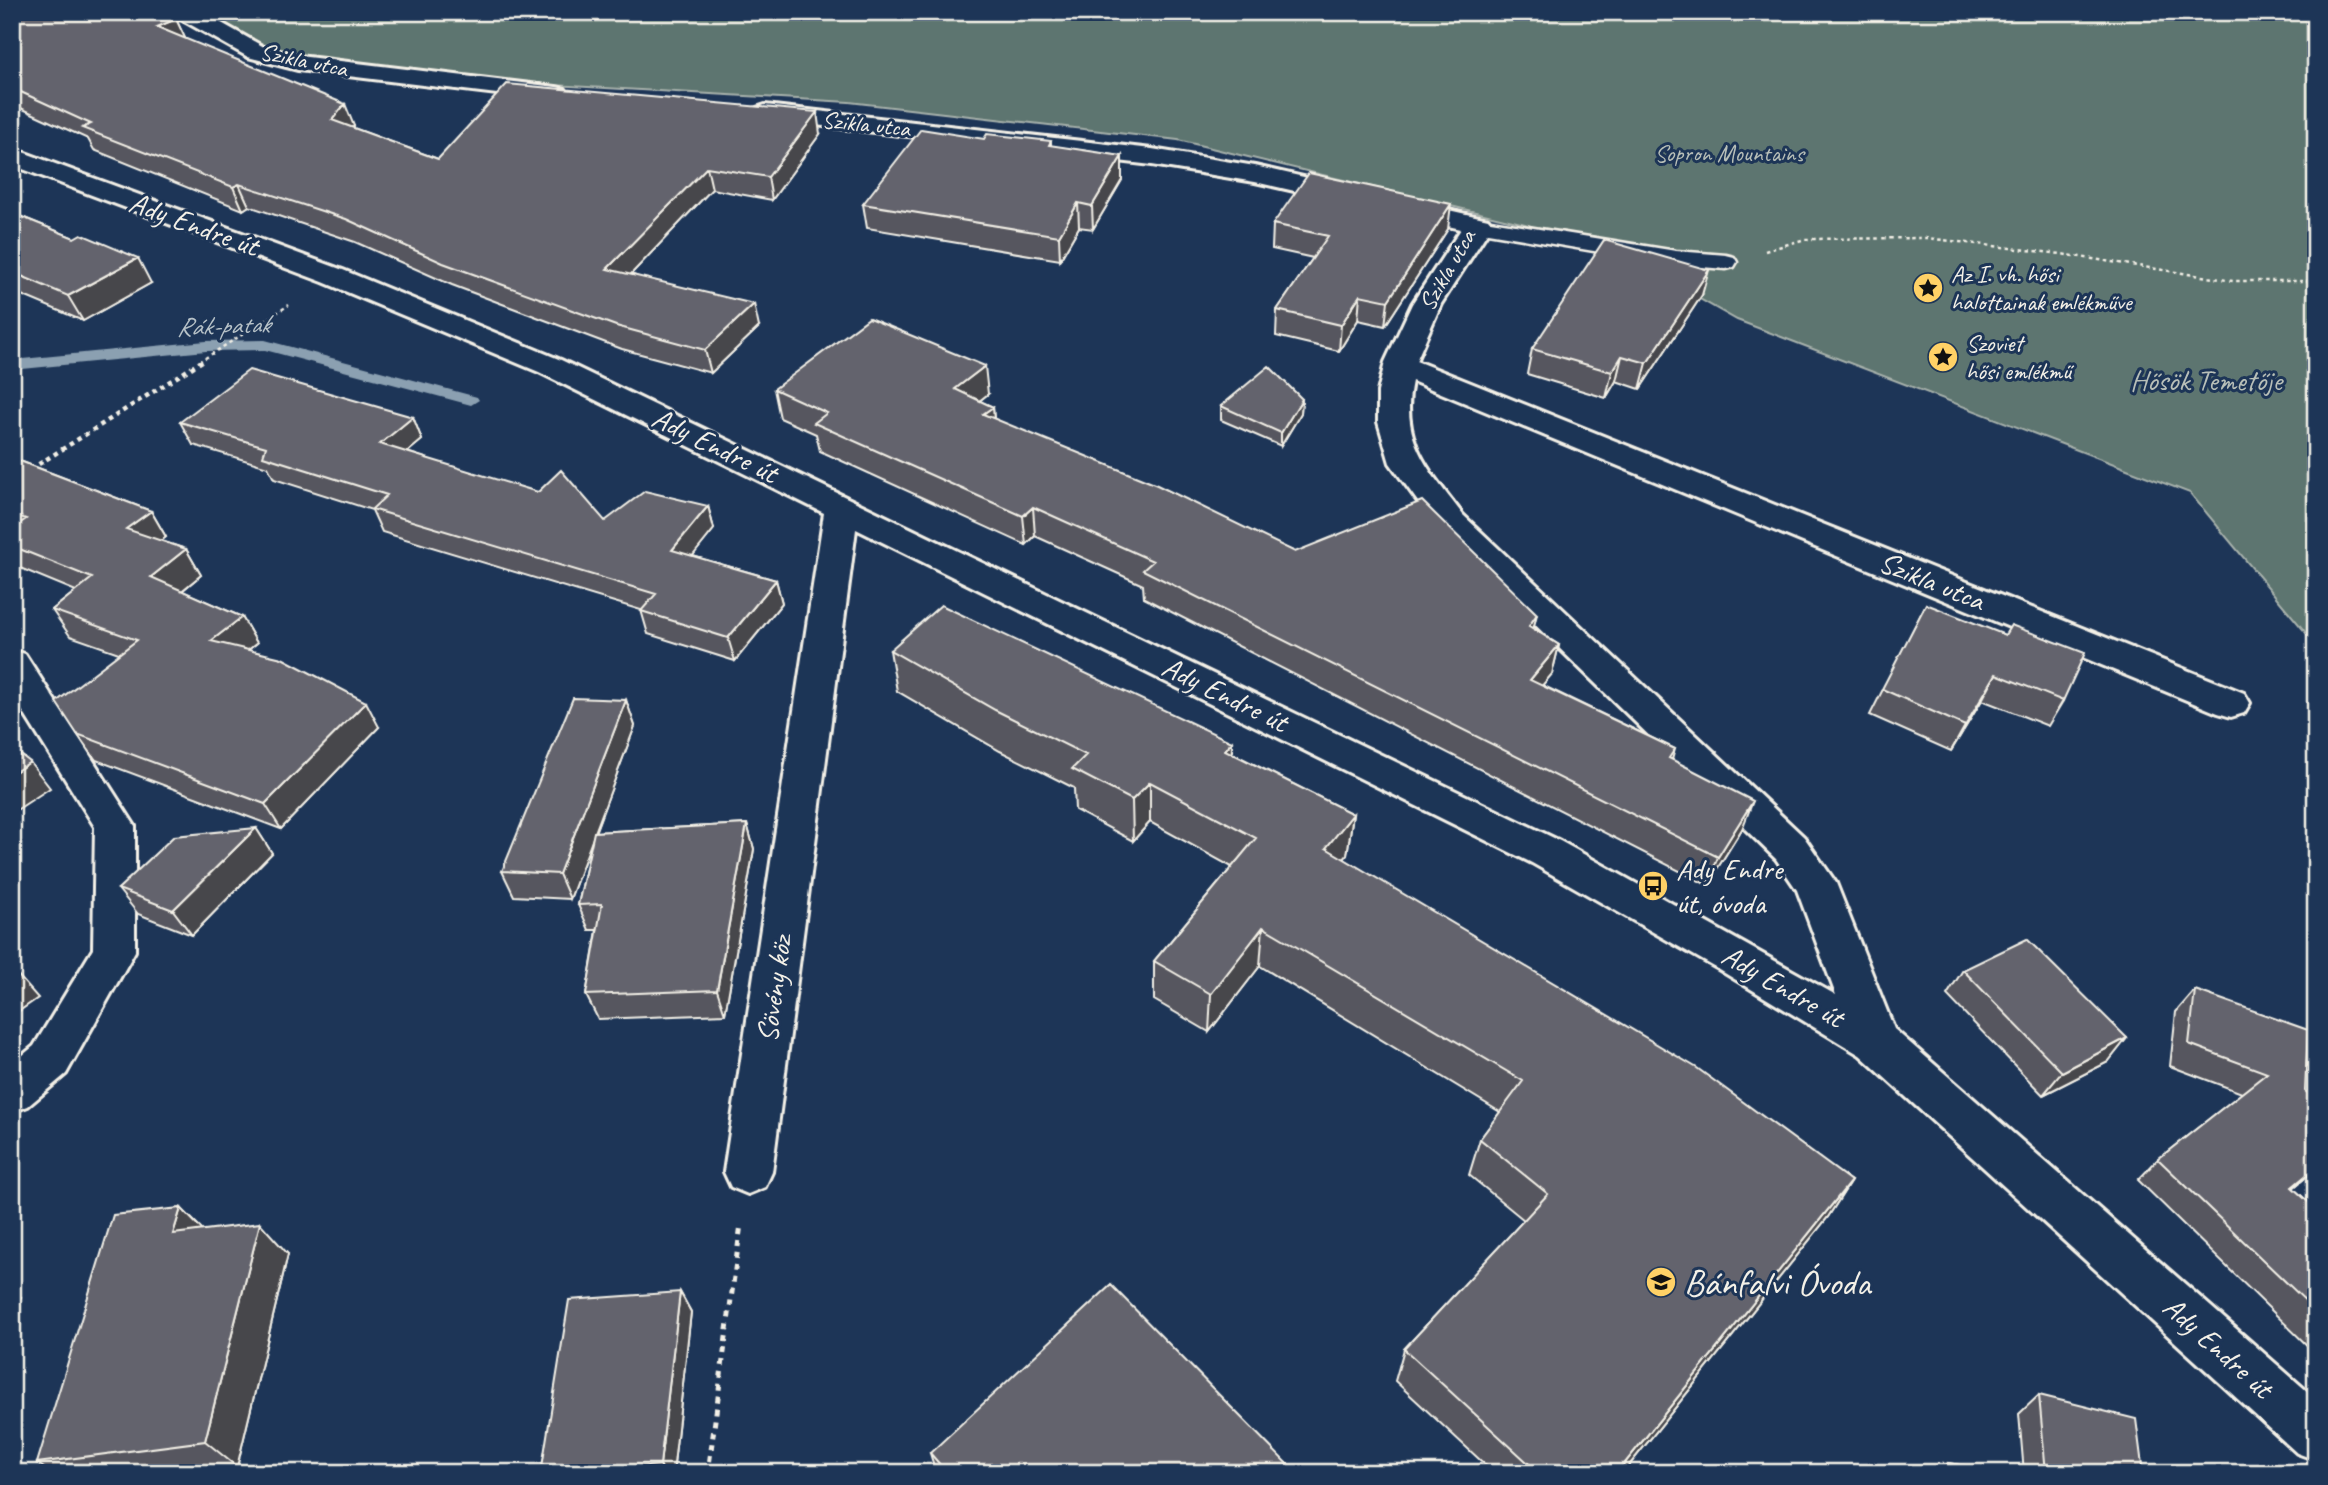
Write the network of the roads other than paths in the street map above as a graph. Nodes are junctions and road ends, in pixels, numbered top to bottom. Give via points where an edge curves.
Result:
1 (185, 12) edge
2 (577, 96) edge
3 (746, 111) edge
4 (12, 156) edge
5 (1478, 225) junction
6 (1726, 262) road end
7 (1400, 365) junction
8 (842, 506) junction
9 (12, 663) edge
10 (2231, 703) dead end
11 (1876, 1041) junction
12 (12, 1092) edge
13 (748, 1172) road end
14 (2316, 1434) edge

1 - 2 street, Szikla utca via 256,52 298,63
3 - 5 street, Szikla utca via 1152,157 1331,190
4 - 8 street, Ady Endre út via 334,276 551,366
5 - 6 lane
5 - 7 street, Szikla utca via 1415,326
7 - 10 street, Szikla utca
7 - 11 street, Szikla utca via 1392,393 1395,425 1414,477 1451,523 1790,848 1815,883
8 - 11 street, Ady Endre út via 1546,852
8 - 13 street, Sövény köz
9 - 12 street via 116,826 114,951 50,1060
11 - 14 street, Ady Endre út

